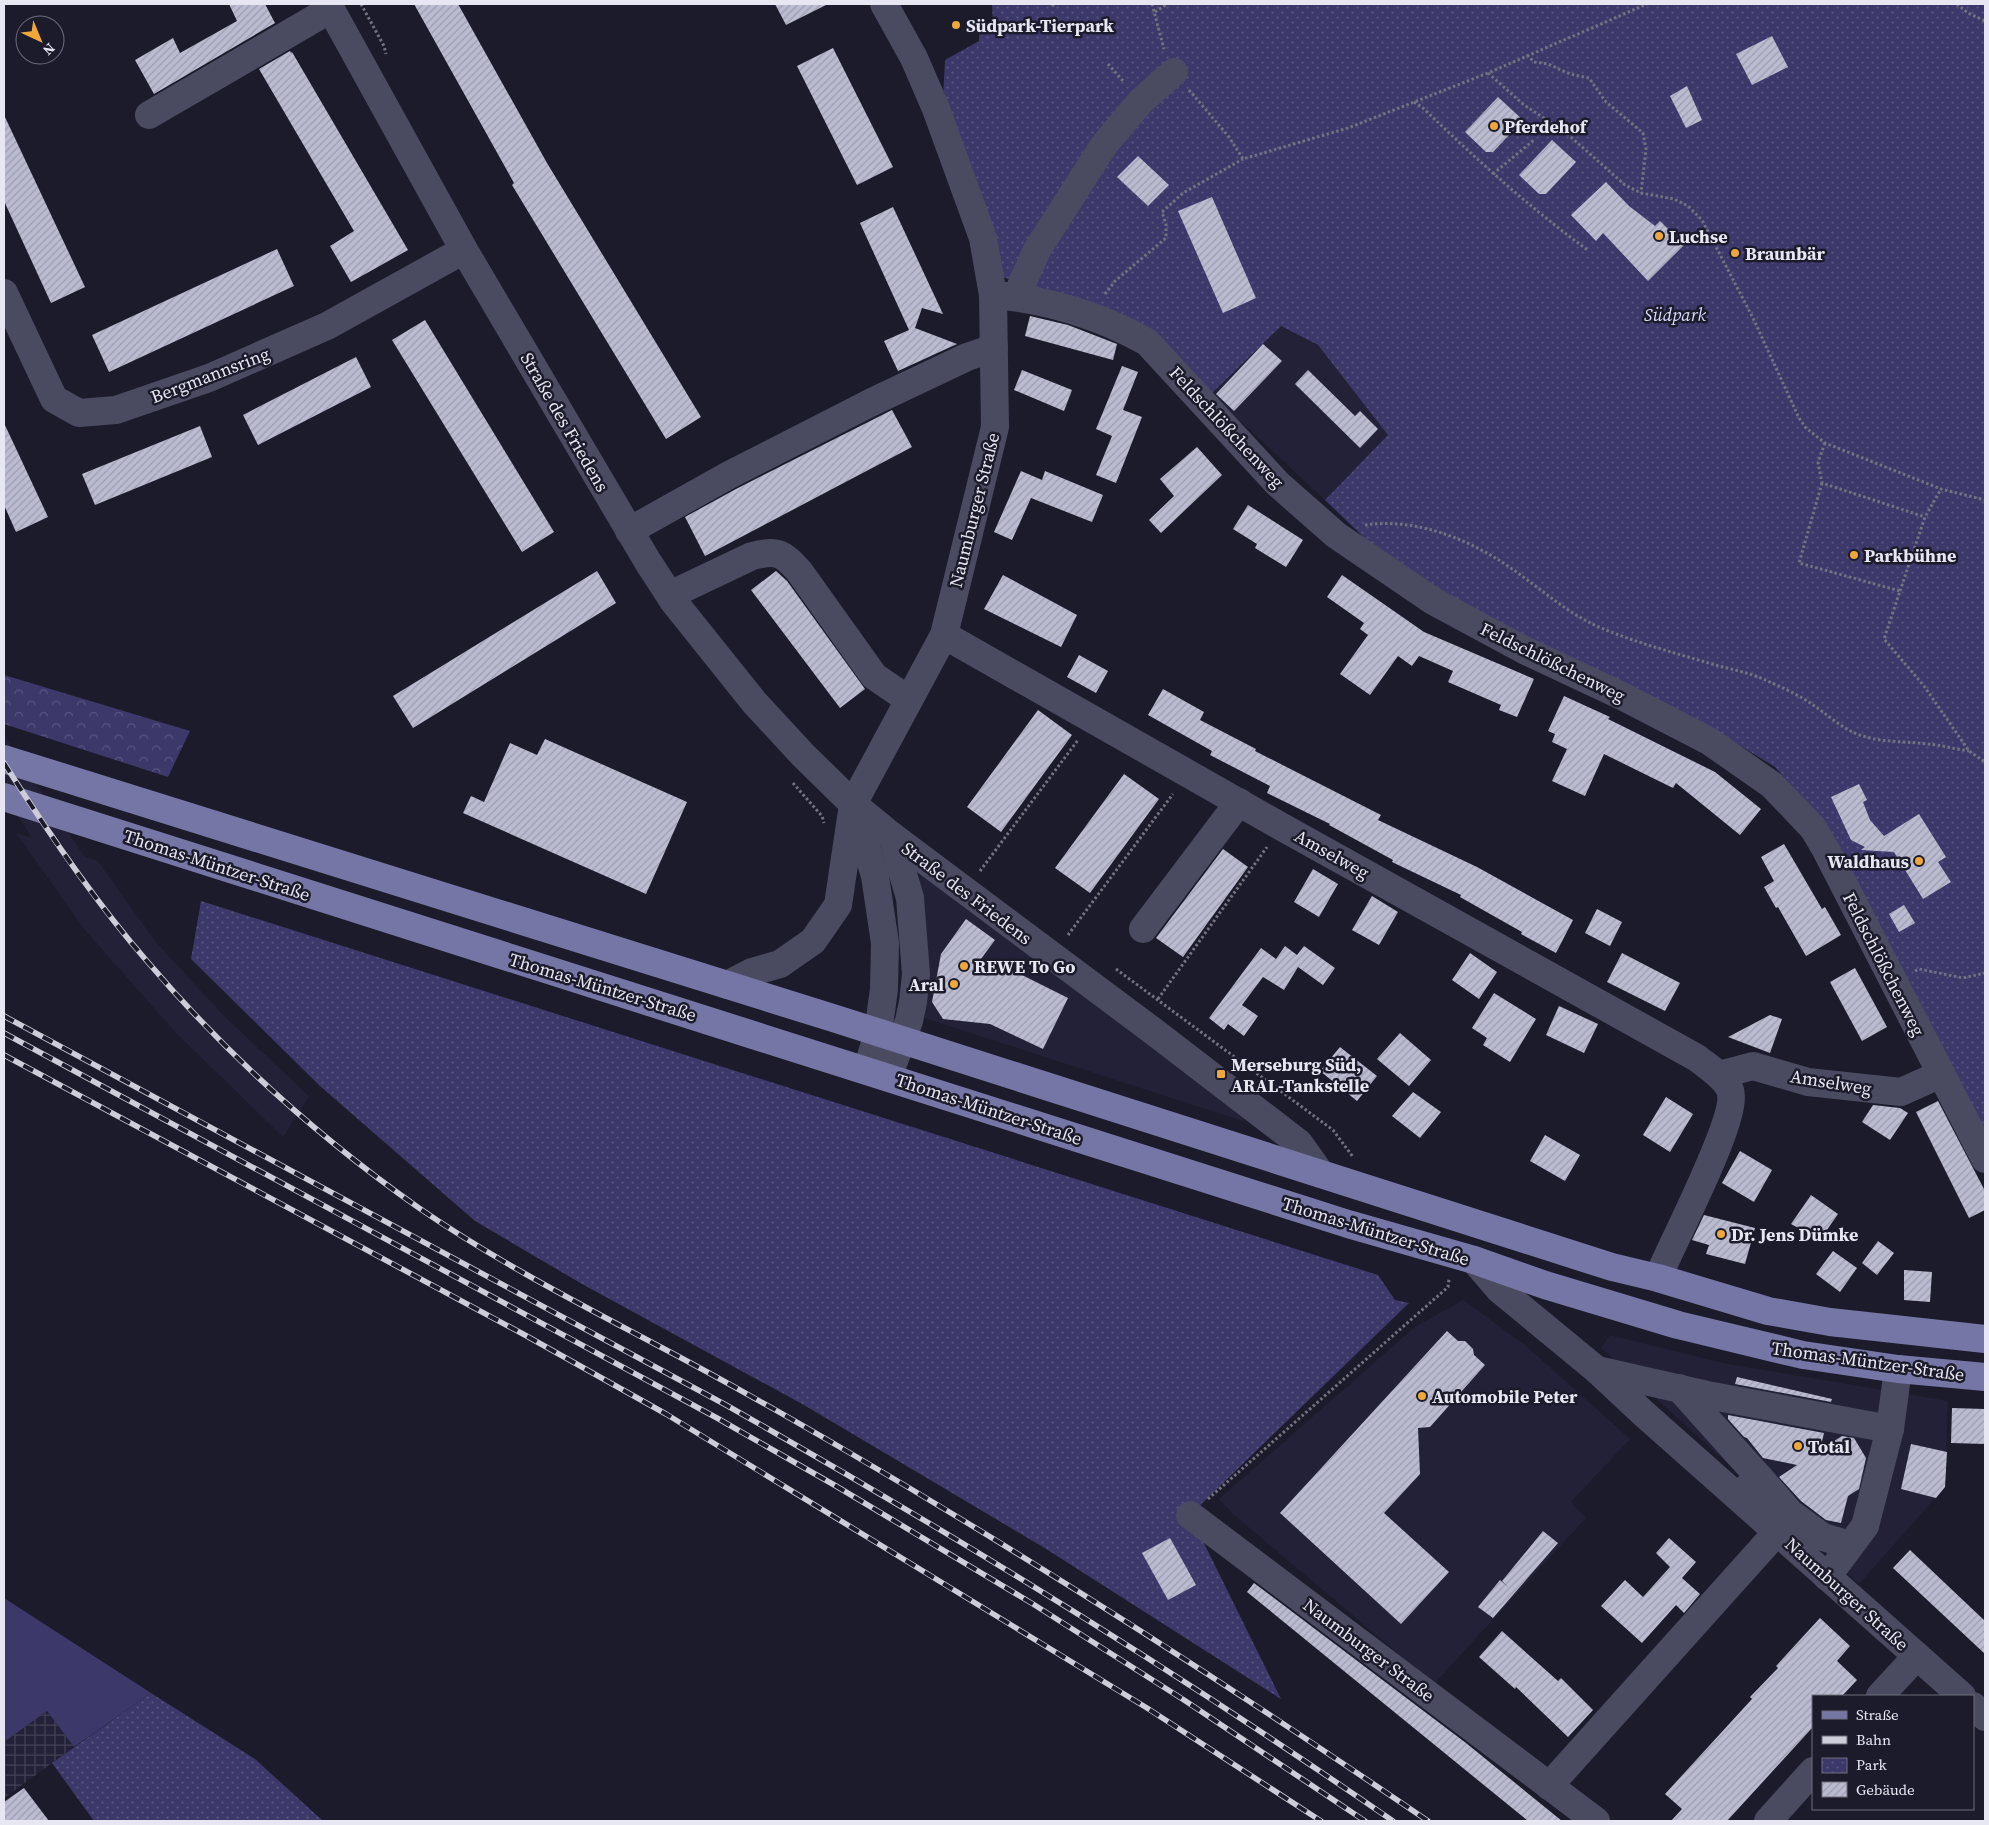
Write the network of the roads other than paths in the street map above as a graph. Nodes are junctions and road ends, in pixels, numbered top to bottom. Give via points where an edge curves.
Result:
1 (884, 4) edge
2 (329, 7) edge
3 (1174, 72) road end
4 (149, 115) dead end
5 (464, 250) junction
6 (4, 293) edge
7 (1005, 296) junction
8 (994, 348) junction
9 (629, 531) junction
10 (670, 595) junction
11 (944, 635) junction
12 (909, 700) junction
13 (4, 760) edge
14 (4, 797) edge
15 (1238, 802) junction
16 (853, 804) junction
17 (892, 836) junction
18 (1143, 929) dead end
19 (727, 985) junction
20 (890, 1037) junction
21 (878, 1074) junction
22 (1941, 1074) junction
23 (1719, 1075) junction
24 (1985, 1159) edge
25 (1321, 1174) junction
26 (1462, 1257) junction
27 (1662, 1268) junction
28 (1985, 1339) edge
29 (1898, 1369) junction
30 (1597, 1370) junction
31 (1985, 1377) edge
32 (1679, 1388) junction
33 (1890, 1429) junction
34 (1758, 1477) junction
35 (1738, 1496) junction
36 (1190, 1515) road end
37 (1777, 1532) junction
38 (1850, 1545) junction
39 (1827, 1577) junction
40 (1917, 1656) junction
41 (1881, 1695) edge
42 (1961, 1695) edge
43 (1974, 1707) edge
44 (1985, 1717) edge
45 (1812, 1772) edge
46 (1549, 1786) junction
47 (1596, 1821) edge
48 (1768, 1821) edge

1 - 7 street, Naumburger Straße via 914,58 936,109
2 - 4 street
2 - 5 street, Straße des Friedens
3 - 7 street via 1141,101 1104,146
5 - 6 street, Bergmannsring via 327,326 209,378 116,410 79,413 54,400
5 - 9 street, Straße des Friedens
7 - 8 street, Naumburger Straße
7 - 22 street, Feldschlößchenweg via 1087,316 1123,328 1147,342 1278,484 1336,535 1433,601 1524,650 1709,741 1772,785 1813,828
8 - 9 street via 872,402 729,475
8 - 11 street, Naumburger Straße via 995,427
9 - 10 street, Straße des Friedens
10 - 12 street via 752,556 780,553 799,571 874,676
10 - 16 street, Straße des Friedens via 754,702
11 - 12 street, Naumburger Straße
11 - 15 street, Amselweg
12 - 16 street, Naumburger Straße
13 - 19 main road, Thomas-Müntzer-Straße
14 - 21 main road, Thomas-Müntzer-Straße
15 - 18 street
15 - 23 street, Amselweg via 1697,1058
16 - 17 street, Straße des Friedens
16 - 19 street via 838,905 813,941 780,964 752,972
16 - 20 street, Straße des Friedens via 875,876 885,943 884,989
17 - 20 street, Straße des Friedens via 910,898 916,974 913,1002
17 - 25 street, Straße des Friedens via 1299,1143
19 - 20 main road, Thomas-Müntzer-Straße
20 - 21 street, Straße des Friedens
20 - 25 main road, Thomas-Müntzer-Straße
21 - 26 main road, Thomas-Müntzer-Straße via 1348,1224
22 - 23 street, Amselweg via 1900,1092 1808,1082 1753,1066
22 - 24 street, Feldschlößchenweg
23 - 27 street, Amselweg via 1730,1090 1725,1126
25 - 27 main road, Thomas-Müntzer-Straße via 1603,1264
26 - 29 main road, Thomas-Müntzer-Straße via 1678,1324 1803,1355
26 - 30 street, Naumburger Straße
27 - 28 main road, Thomas-Müntzer-Straße via 1768,1310 1812,1319
29 - 31 main road, Thomas-Müntzer-Straße
29 - 33 street
30 - 32 street
30 - 35 street, Naumburger Straße
32 - 33 street
32 - 34 street
33 - 38 street via 1865,1526
34 - 35 street
34 - 38 street via 1790,1513 1823,1537
35 - 37 street, Naumburger Straße
36 - 46 street, Naumburger Straße
37 - 39 street, Naumburger Straße
37 - 46 street, Naumburger Straße
38 - 39 street
39 - 40 street, Naumburger Straße
40 - 41 street, Naumburger Straße
40 - 42 street, Naumburger Straße
43 - 44 street
45 - 48 street
46 - 47 street, Naumburger Straße

